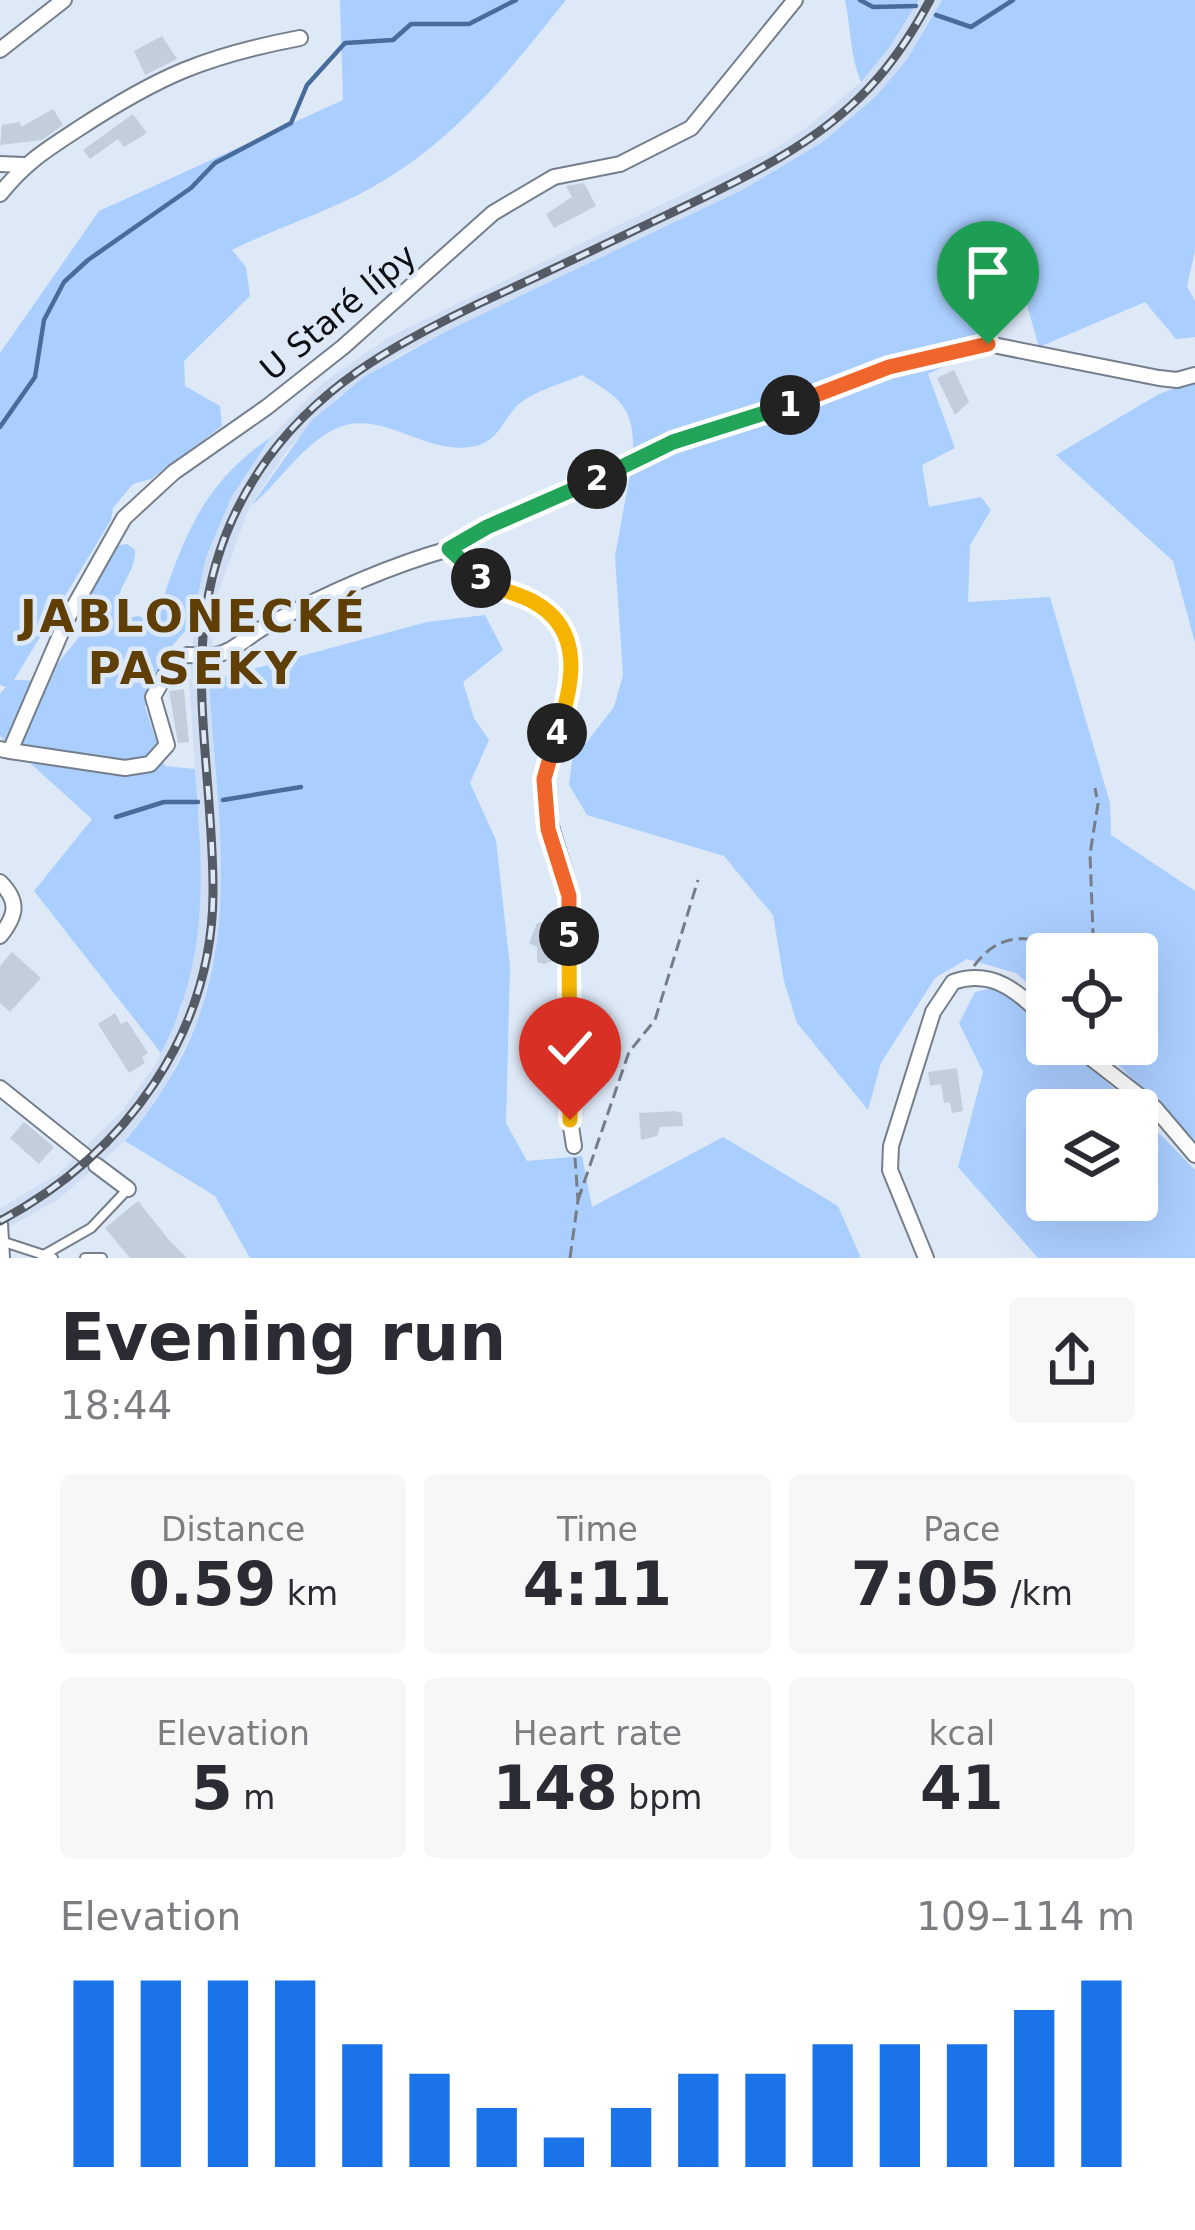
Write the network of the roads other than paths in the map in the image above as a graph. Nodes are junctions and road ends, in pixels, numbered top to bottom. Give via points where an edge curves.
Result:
1 (64, 0) edge
2 (795, 0) edge
3 (300, 38) dead end
4 (0, 50) edge
5 (0, 164) edge
6 (23, 165) junction
7 (0, 194) edge
8 (1195, 375) edge
9 (449, 549) junction
10 (5, 750) edge
11 (0, 882) edge
12 (0, 937) edge
13 (1026, 999) edge
14 (1100, 1065) edge
15 (0, 1088) edge
16 (574, 1146) road end
17 (1195, 1155) edge
18 (128, 1189) joint
19 (0, 1224) edge
20 (2, 1251) edge
21 (48, 1257) edge
22 (85, 1258) edge
23 (103, 1258) edge
24 (926, 1258) edge

1 - 4 street
2 - 10 street, U Staré lípy via 691,128 620,164 554,177 493,213 343,347 124,518
3 - 6 street via 190,65
5 - 6 street
6 - 7 street
8 - 9 street via 1159,378 988,344 930,356 636,457
9 - 10 street, bridge via 372,574 224,654 172,661 153,698 167,745 150,764 125,768
9 - 16 street via 488,584 554,615 574,664 544,779 548,829 569,896
11 - 12 street via 15,901 15,917
13 - 24 street via 981,976 966,977 953,982 933,1012 890,1170
14 - 17 street via 1155,1108
15 - 18 street
18 - 21 lane
19 - 20 street
20 - 21 lane
22 - 23 lane

